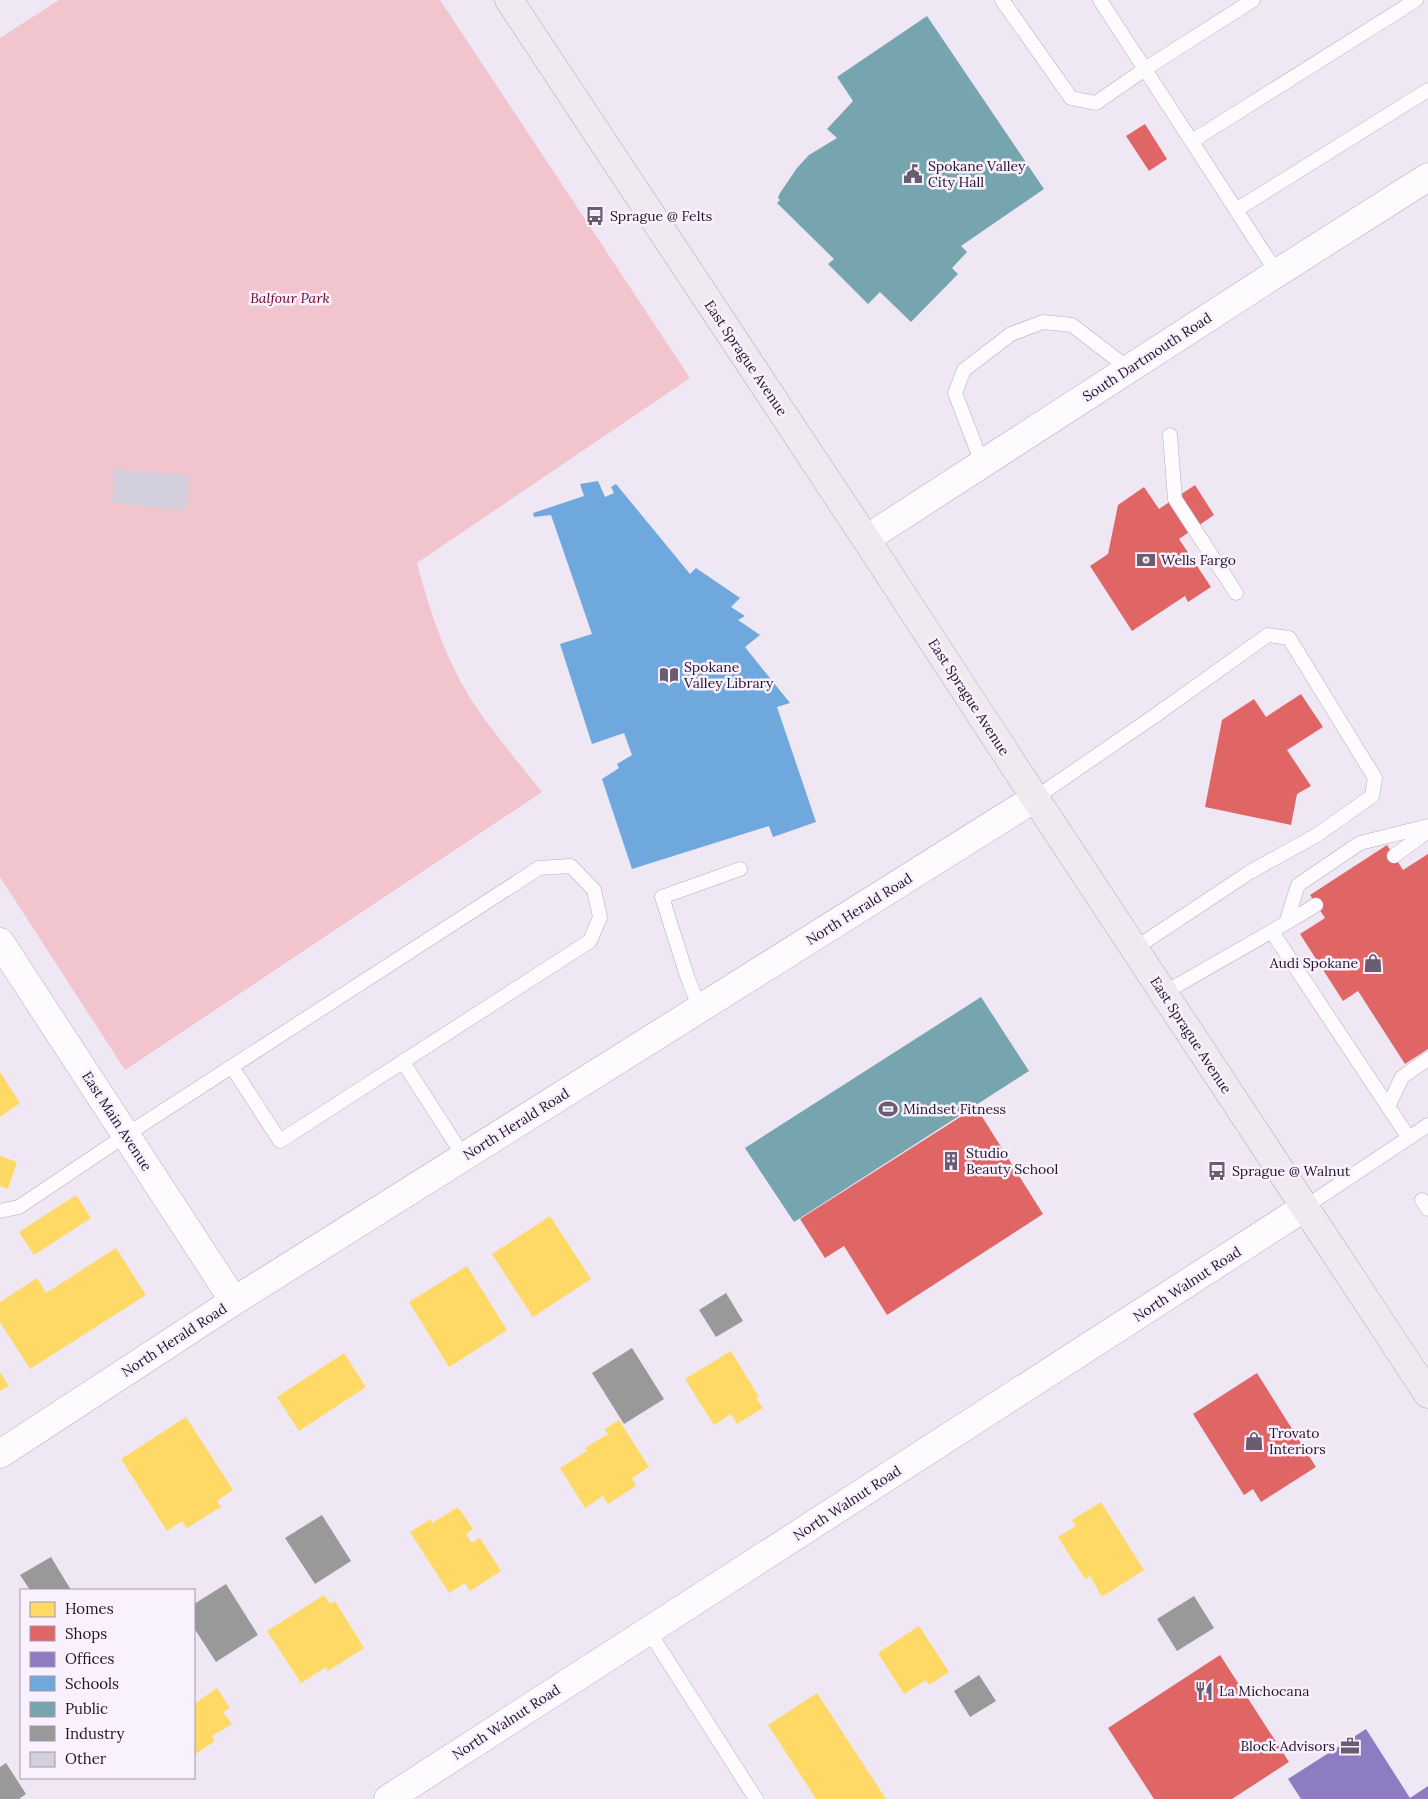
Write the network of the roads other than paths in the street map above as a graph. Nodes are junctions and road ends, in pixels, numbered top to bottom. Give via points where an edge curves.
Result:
1 (509, 0) edge
2 (1002, 0) edge
3 (1101, 0) edge
4 (1253, 0) edge
5 (1416, 0) edge
6 (1145, 69) junction
7 (1428, 90) edge
8 (1192, 141) junction
9 (1428, 177) edge
10 (1236, 210) junction
11 (1277, 273) junction
12 (1128, 368) junction
13 (1170, 435) dead end
14 (982, 463) junction
15 (866, 539) junction
16 (1236, 594) dead end
17 (1035, 798) junction
18 (1428, 826) edge
19 (1428, 831) edge
20 (1394, 856) dead end
21 (740, 869) dead end
22 (1316, 905) dead end
23 (1286, 923) junction
24 (1272, 932) junction
25 (0, 942) edge
26 (1134, 949) junction
27 (1164, 993) junction
28 (700, 1008) junction
29 (1428, 1059) edge
30 (403, 1062) junction
31 (232, 1066) junction
32 (1388, 1107) junction
33 (1428, 1126) edge
34 (126, 1135) junction
35 (1409, 1138) junction
36 (464, 1157) junction
37 (1305, 1207) junction
38 (0, 1210) edge
39 (234, 1301) junction
40 (1427, 1392) edge
41 (0, 1454) edge
42 (648, 1630) junction
43 (388, 1799) edge
44 (756, 1799) edge

1 - 15 main road, East Sprague Avenue
2 - 6 lane via 1070,98 1096,103
3 - 6 lane
4 - 6 lane
5 - 8 lane
6 - 8 lane
7 - 10 lane
8 - 10 lane
9 - 11 street, South Dartmouth Road
10 - 11 lane
11 - 12 street, South Dartmouth Road
12 - 14 street, South Dartmouth Road
12 - 14 lane via 1072,325 1043,322 1011,334 964,370 955,393
13 - 16 lane via 1175,499
14 - 15 street, South Dartmouth Road
15 - 17 main road, East Sprague Avenue
17 - 26 main road, East Sprague Avenue
17 - 26 lane via 1268,635 1288,638 1375,778 1372,796 1317,835 1250,872
17 - 28 street, North Herald Road
18 - 23 lane via 1360,843 1314,874 1298,885
19 - 20 lane
21 - 28 lane via 662,897
22 - 23 lane
23 - 24 lane
24 - 27 lane
24 - 32 lane
25 - 34 street, East Main Avenue
26 - 27 main road, East Sprague Avenue
27 - 37 main road, East Sprague Avenue
28 - 36 street, North Herald Road
29 - 32 lane via 1402,1077
30 - 31 lane via 280,1141
30 - 31 lane via 590,941 600,917 594,890 571,866 539,868
30 - 36 lane
31 - 34 lane
32 - 35 lane
33 - 35 lane
34 - 38 lane via 19,1207
34 - 39 street, East Main Avenue
35 - 37 lane
36 - 39 street, North Herald Road
37 - 40 main road, East Sprague Avenue
37 - 42 street, North Walnut Road
39 - 41 street, North Herald Road
42 - 43 street, North Walnut Road
42 - 44 lane

